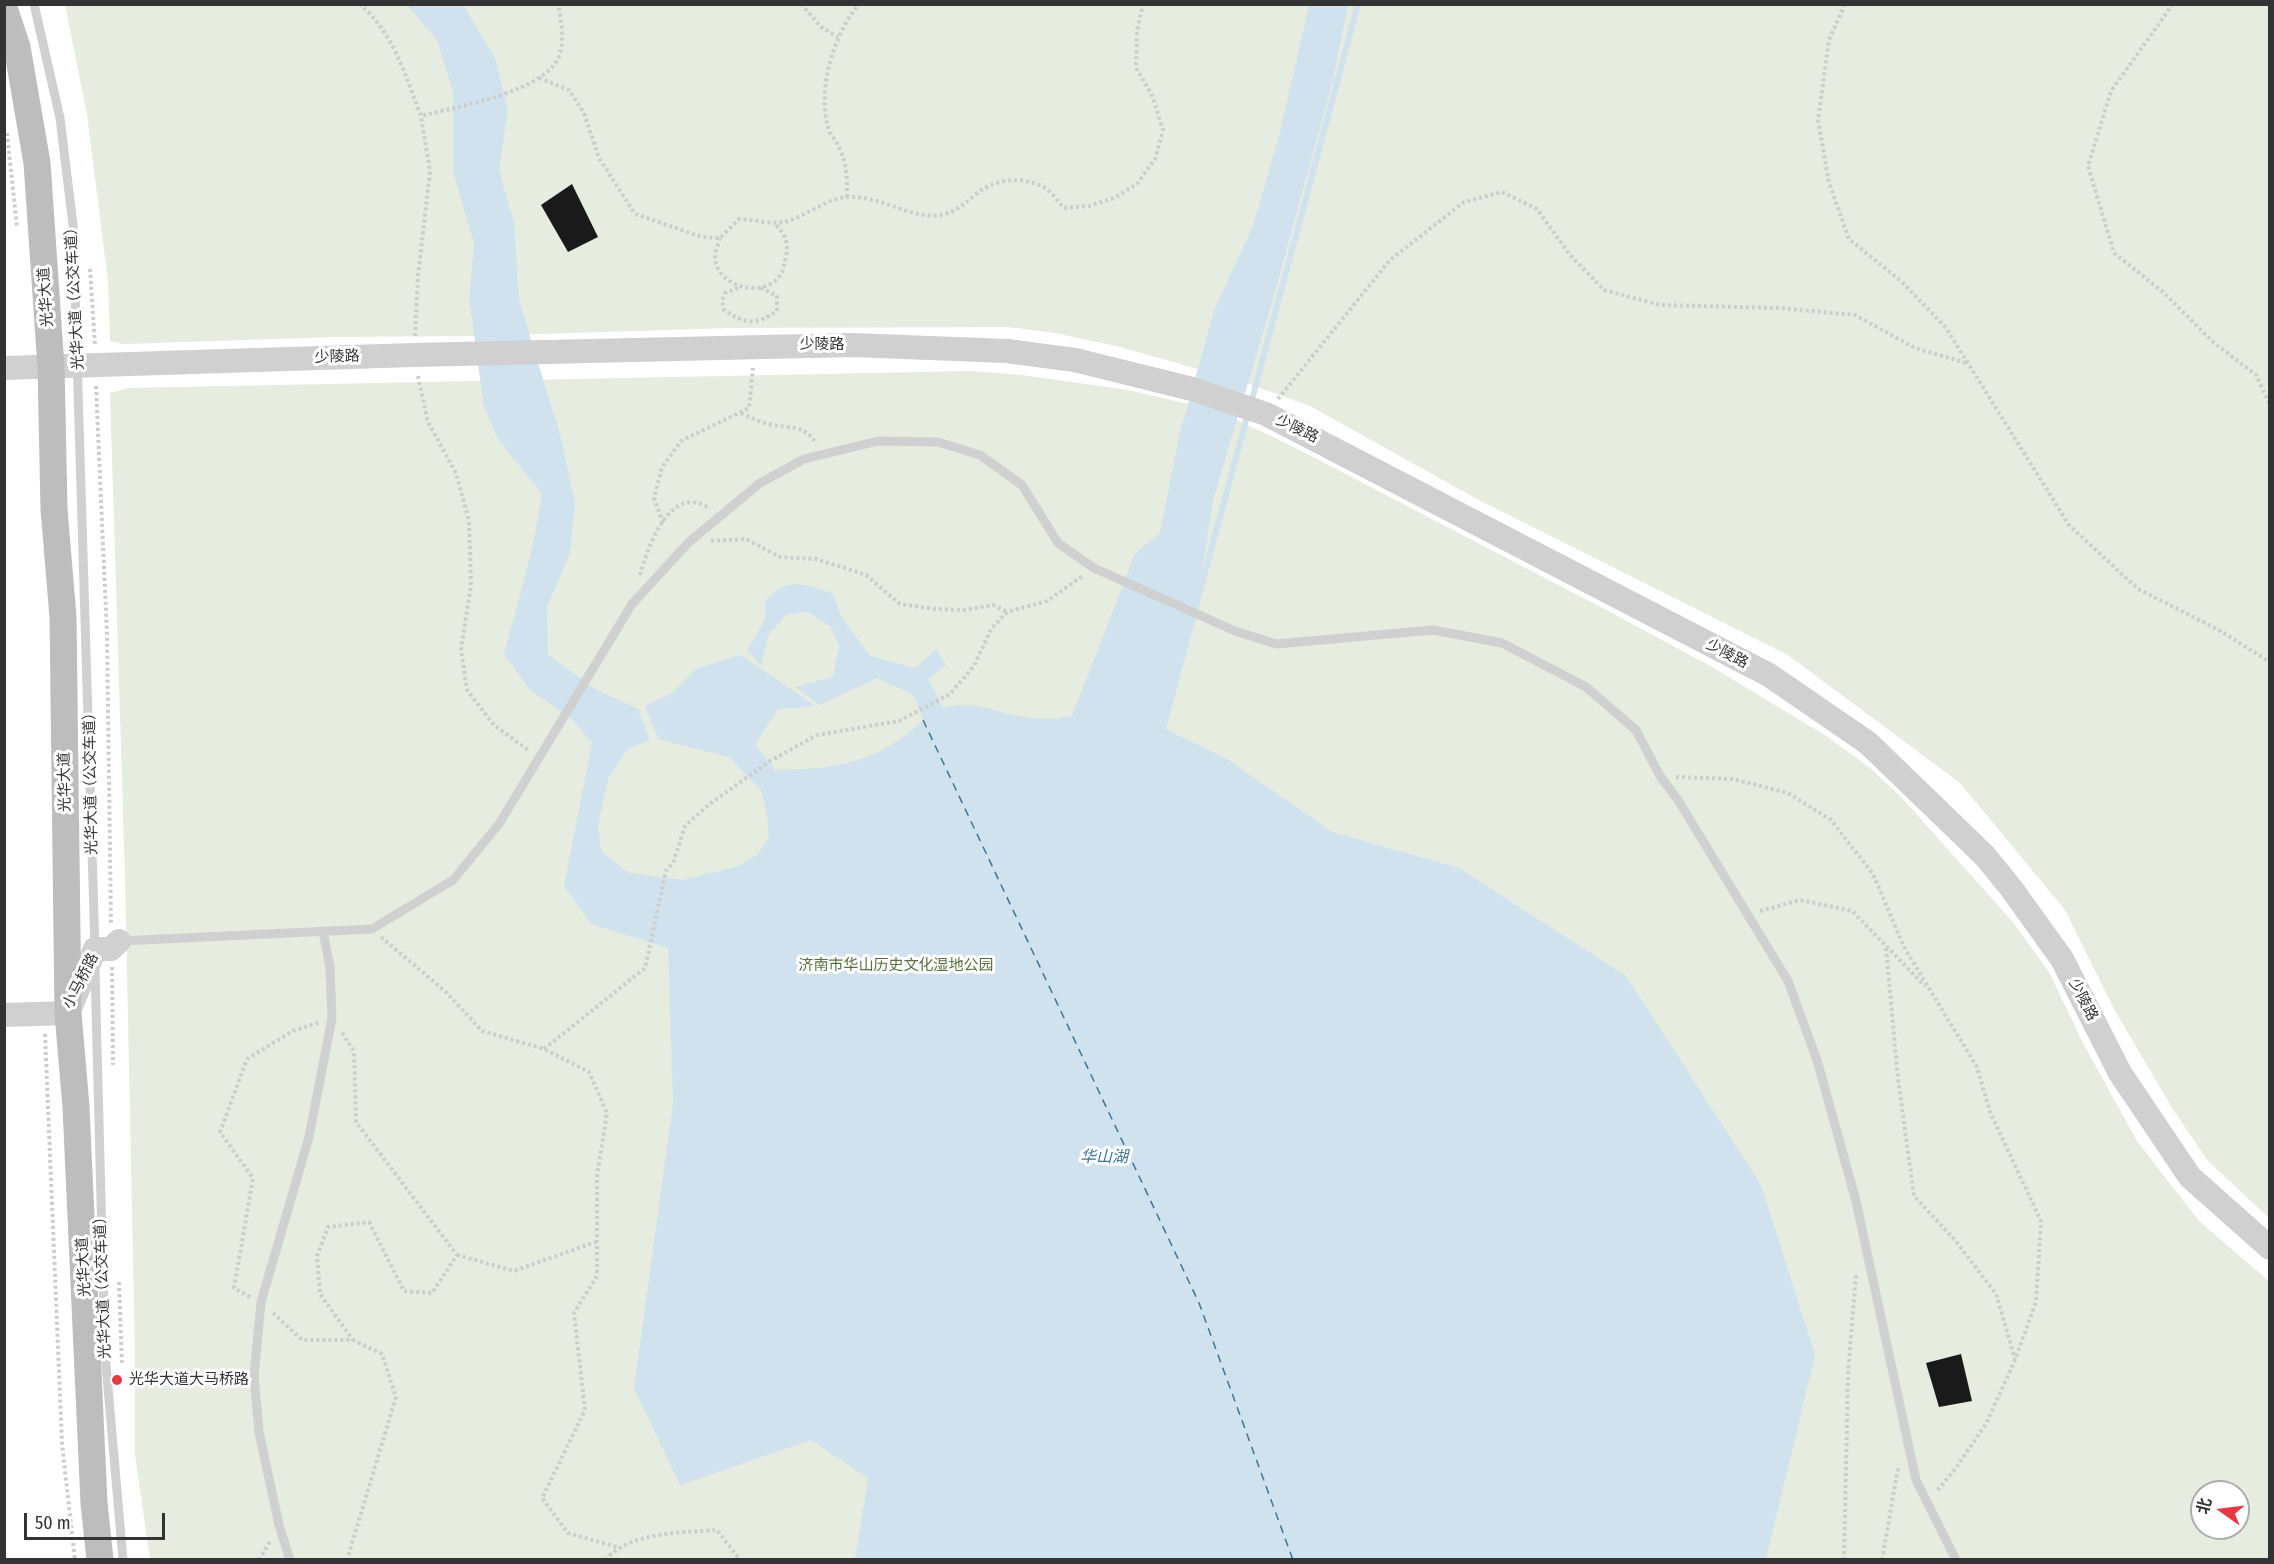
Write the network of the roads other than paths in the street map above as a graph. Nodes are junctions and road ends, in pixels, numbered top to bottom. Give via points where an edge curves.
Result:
1 (34, 4) edge
2 (4, 8) edge
3 (79, 366) junction
4 (51, 367) junction
5 (4, 368) edge
6 (323, 932) junction
7 (119, 941) joint
8 (95, 949) junction
9 (68, 1013) junction
10 (4, 1015) edge
11 (2270, 1248) edge
12 (100, 1560) edge
13 (123, 1560) edge
14 (290, 1560) edge
15 (1956, 1560) edge

1 - 3 lane, 光华大道（公交车道） via 60,118 73,225
2 - 4 main road, 光华大道 via 16,47 37,163
3 - 4 street, 少陵路
3 - 8 lane, 光华大道（公交车道）
3 - 11 street, 少陵路 via 754,346 1008,351 1075,360 1192,389 1266,414 1769,675 1868,743 1984,856 2011,888 2062,958 2120,1073 2190,1177
4 - 5 street, 少陵路
4 - 9 main road, 光华大道 via 54,509 63,617
6 - 7 lane
6 - 14 lane via 330,968 332,1018 309,1137 261,1302 254,1376 258,1432
6 - 15 lane via 372,929 453,880 499,824 632,604 689,542 759,483 804,459 824,454 878,441 938,442 980,455 1022,484 1058,543 1094,568 1235,631 1276,644 1433,630 1502,643 1586,687 1636,730 1660,776 1788,981 1817,1060 1856,1201 1916,1480
7 - 8 street, 小马桥路 via 111,949
8 - 9 street, 小马桥路
8 - 13 lane, 光华大道（公交车道） via 105,1353
9 - 10 street, 小马桥路
9 - 12 main road, 光华大道

